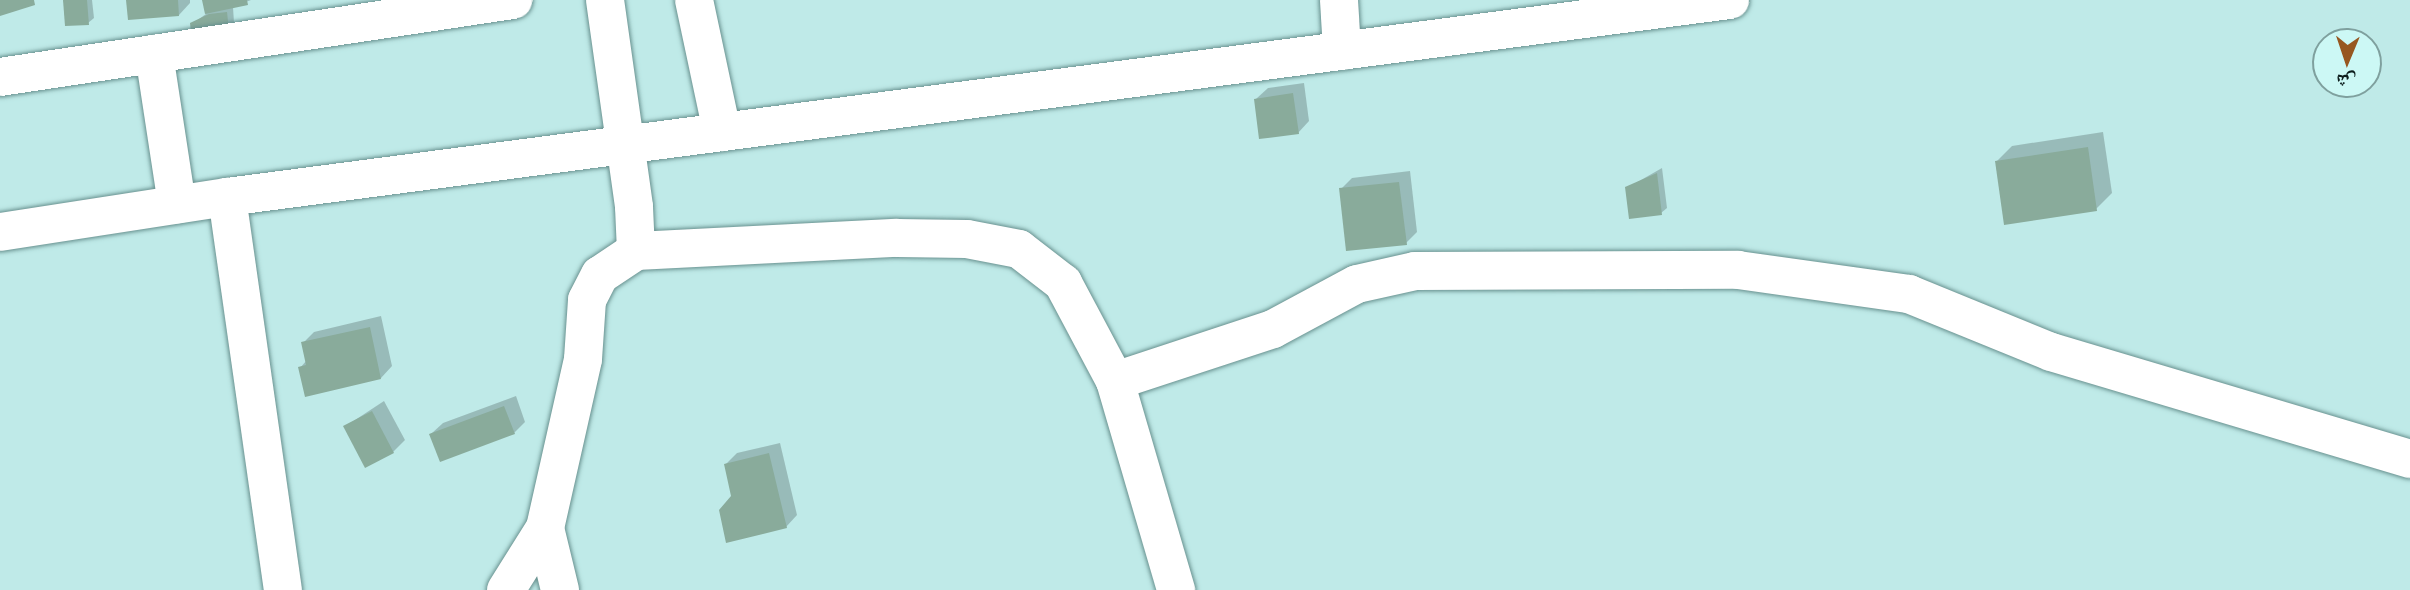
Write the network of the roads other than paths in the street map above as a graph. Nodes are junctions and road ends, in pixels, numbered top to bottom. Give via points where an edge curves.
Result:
1 (513, 0) edge
2 (605, 0) edge
3 (694, 0) edge
4 (1339, 0) edge
5 (1730, 0) edge
6 (1342, 51) junction
7 (154, 54) junction
8 (0, 76) edge
9 (722, 132) junction
10 (624, 145) junction
11 (227, 197) junction
12 (177, 204) junction
13 (0, 232) edge
14 (636, 251) junction
15 (1115, 381) junction
16 (2410, 460) edge
17 (545, 528) junction
18 (283, 590) edge
19 (506, 590) edge
20 (560, 590) edge
21 (1176, 590) edge

1 - 7 street
2 - 10 street
3 - 9 street
4 - 6 street
5 - 6 street
6 - 9 street
7 - 8 street
7 - 12 street
9 - 10 street
10 - 11 street
10 - 14 street
11 - 12 street
11 - 18 street
12 - 13 street
14 - 15 street via 897,237 967,239 1019,249 1063,283
14 - 17 street via 600,275 587,300 583,359
15 - 16 street via 1273,329 1357,284 1415,271 1738,270 1909,294 2051,352
15 - 21 street
17 - 19 street
17 - 20 street

